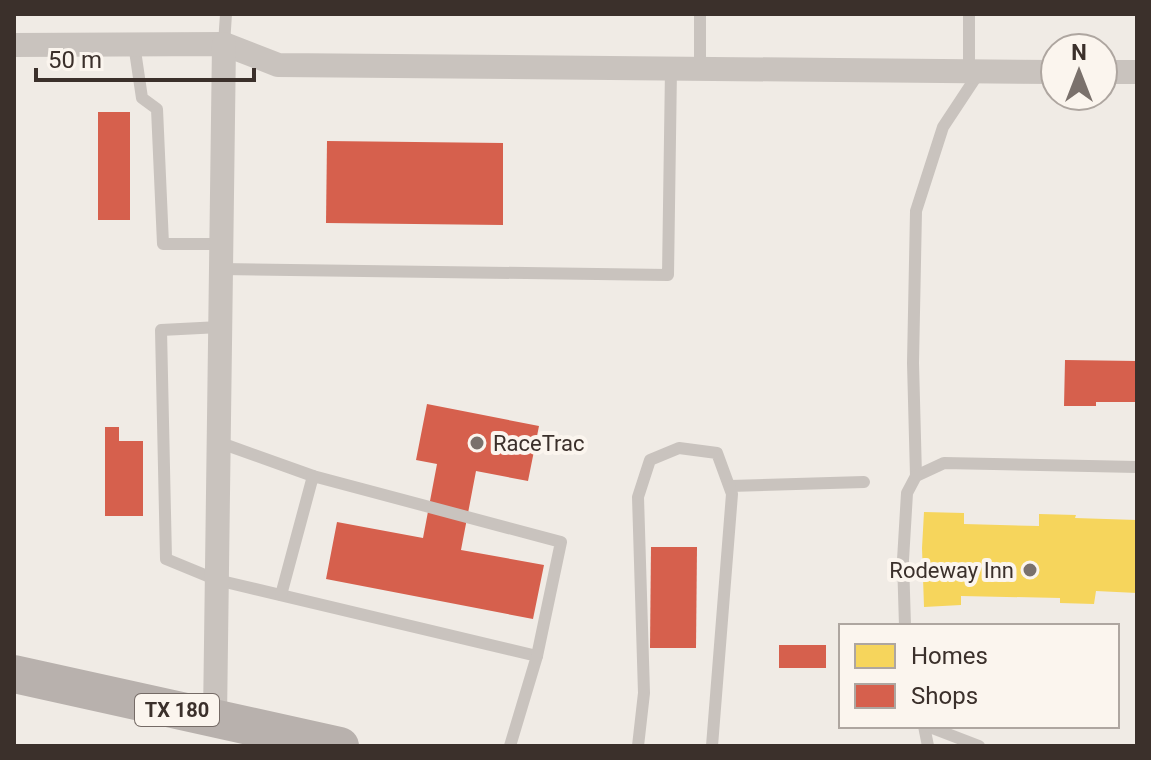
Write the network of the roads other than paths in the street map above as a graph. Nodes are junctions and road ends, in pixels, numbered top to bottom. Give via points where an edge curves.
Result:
1 (226, 14) edge
2 (700, 14) edge
3 (969, 14) edge
4 (134, 44) junction
5 (224, 44) junction
6 (14, 45) edge
7 (671, 69) junction
8 (700, 69) junction
9 (975, 71) junction
10 (1039, 72) edge
11 (221, 244) junction
12 (221, 269) junction
13 (220, 327) junction
14 (218, 442) junction
15 (1137, 467) edge
16 (313, 476) junction
17 (916, 476) junction
18 (864, 482) dead end
19 (730, 486) junction
20 (217, 580) junction
21 (281, 595) junction
22 (905, 624) edge
23 (537, 656) junction
24 (14, 674) edge
25 (215, 718) junction
26 (931, 728) edge
27 (340, 746) edge
28 (510, 746) edge
29 (638, 746) edge
30 (712, 746) edge
31 (979, 746) edge

1 - 5 lane
2 - 8 lane
3 - 9 lane
4 - 5 street
4 - 6 street
4 - 11 lane via 142,98 157,109 163,244
5 - 7 street via 278,65
5 - 11 street
7 - 8 street
7 - 12 lane via 668,275
8 - 9 street
9 - 10 street
9 - 17 lane via 943,127 916,211
11 - 12 street
12 - 13 street
13 - 14 street
13 - 20 lane via 161,330 166,559
14 - 16 lane
14 - 20 street
15 - 17 lane via 944,463
16 - 21 lane
16 - 23 lane via 561,542
17 - 22 lane via 907,493
18 - 19 lane
19 - 29 lane via 717,453 679,448 650,460 638,497 644,693
19 - 30 lane
20 - 21 lane
20 - 25 street
21 - 23 lane
23 - 28 lane
24 - 25 main road, TX 180
25 - 27 main road, TX 180
26 - 31 lane

